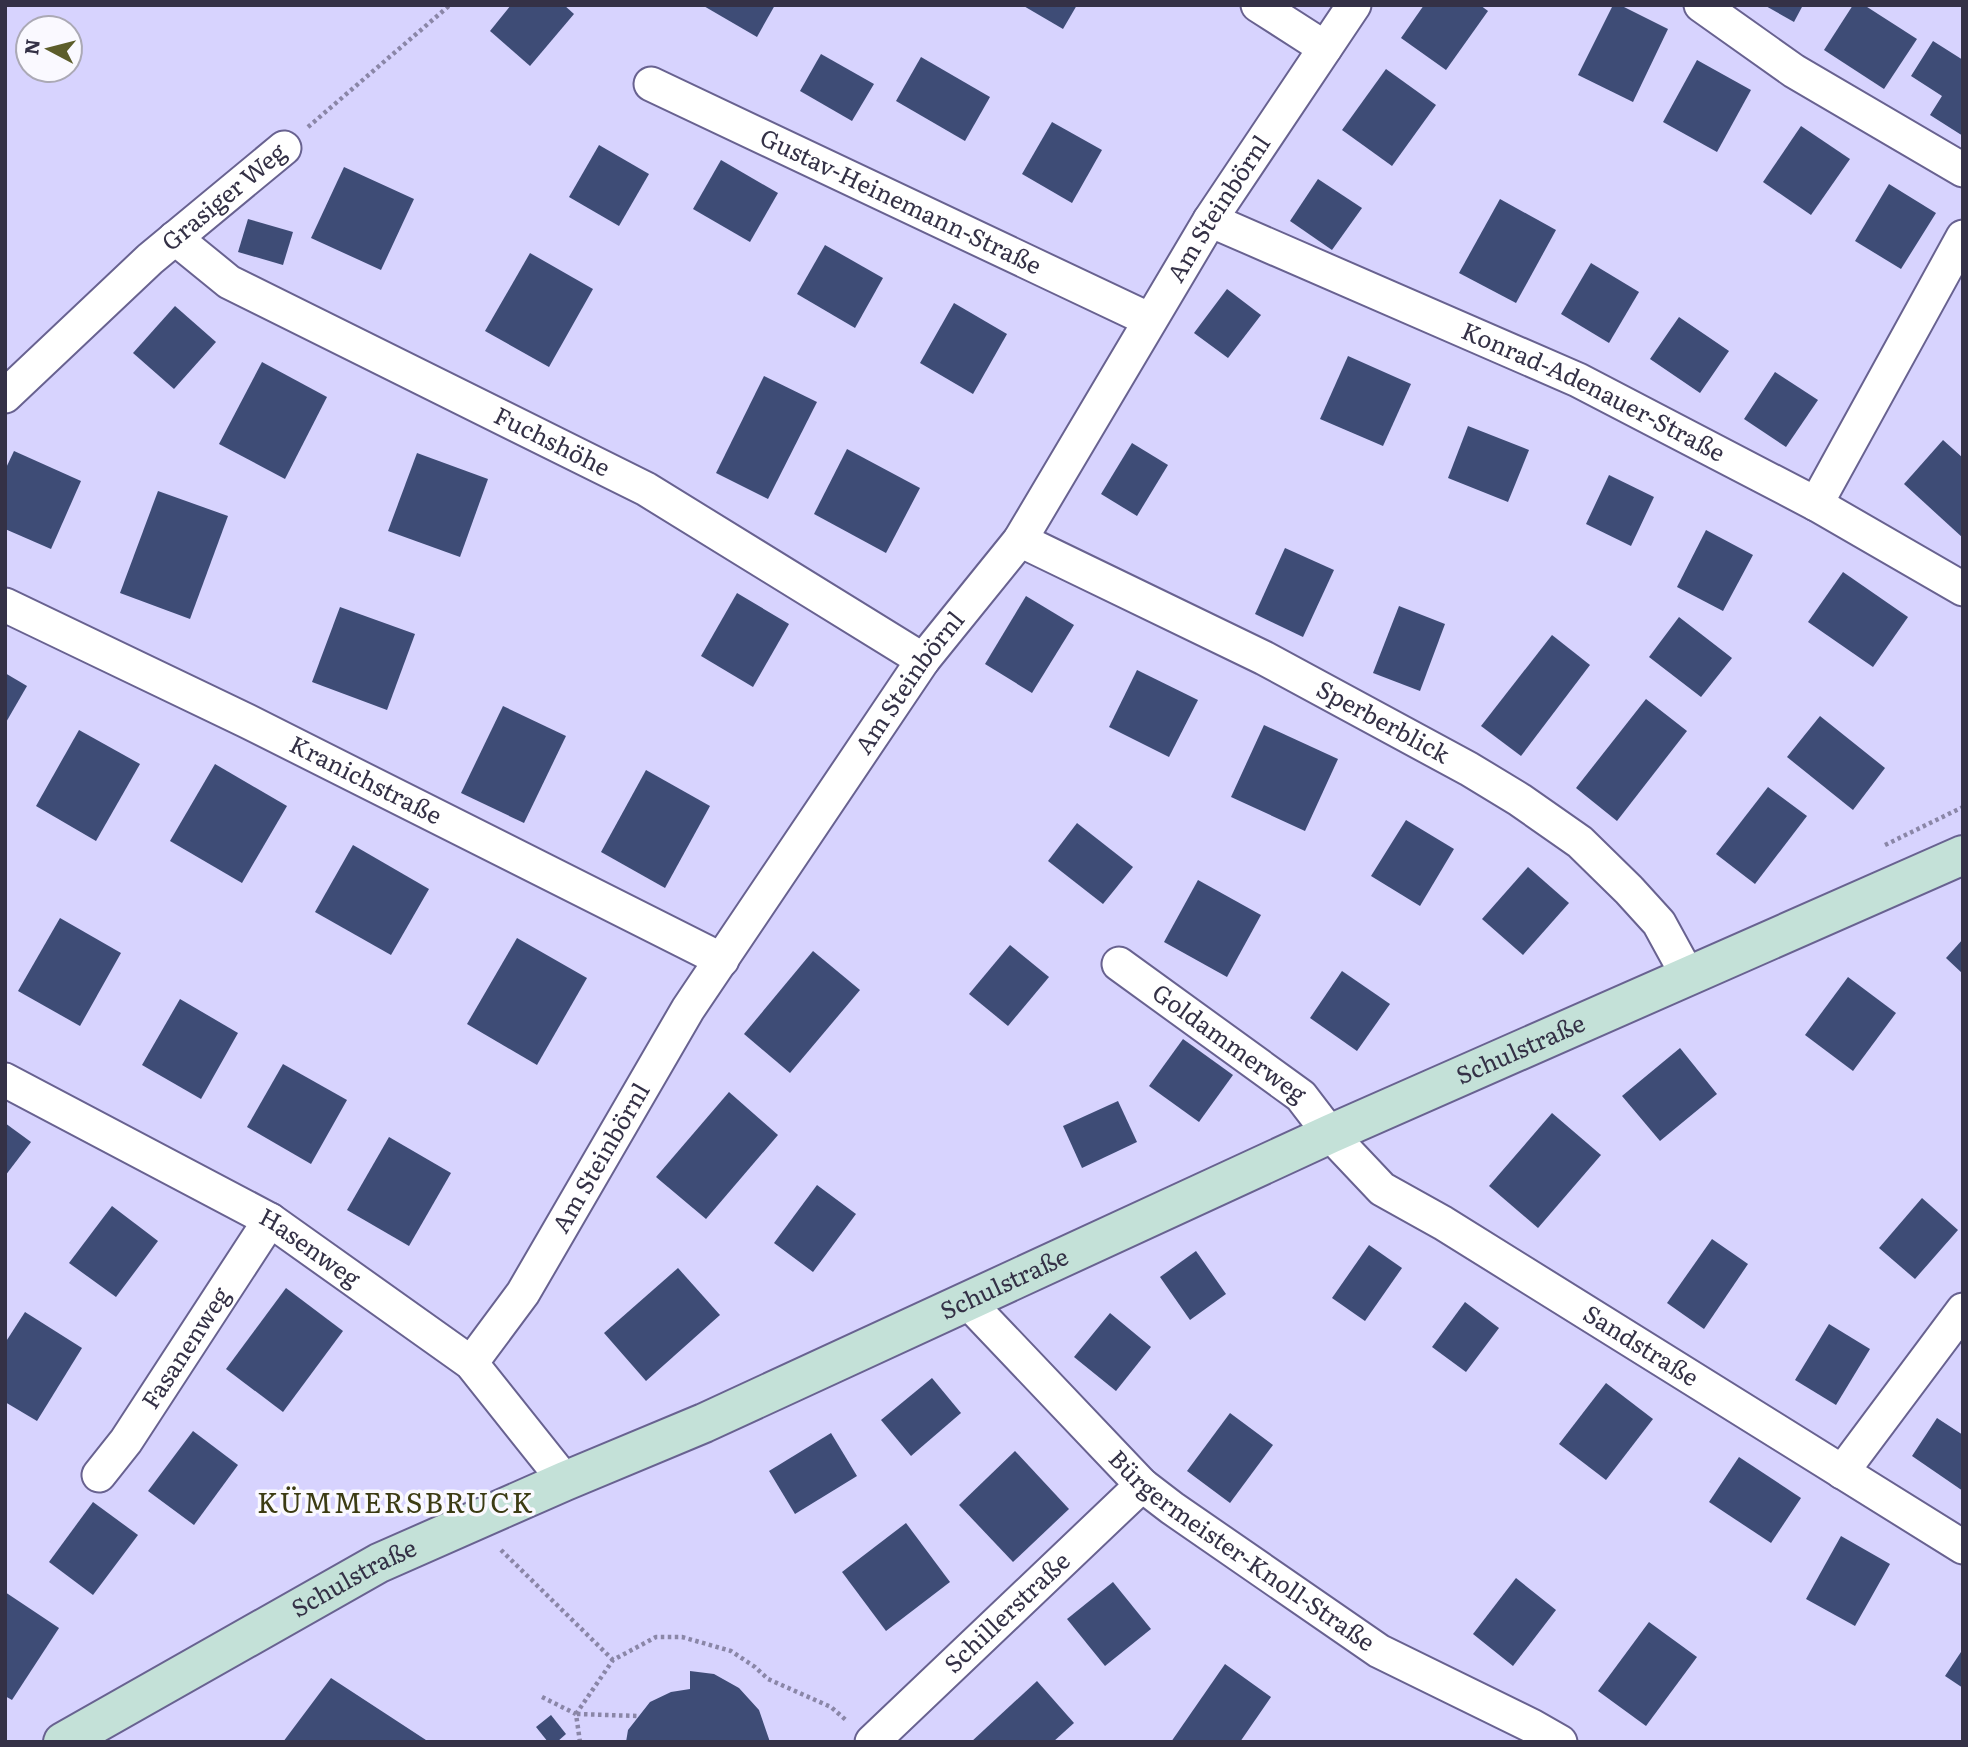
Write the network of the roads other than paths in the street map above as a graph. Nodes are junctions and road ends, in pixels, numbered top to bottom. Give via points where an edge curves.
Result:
1 (1258, 5) edge
2 (1354, 5) edge
3 (1701, 5) edge
4 (1325, 48) junction
5 (651, 85) dead end
6 (284, 148) road end
7 (1963, 170) edge
8 (1210, 220) junction
9 (1963, 237) edge
10 (175, 238) junction
11 (1150, 320) junction
12 (5, 396) edge
13 (1816, 504) junction
14 (1020, 540) junction
15 (1963, 589) edge
16 (5, 605) edge
17 (923, 660) junction
18 (1963, 855) edge
19 (722, 960) junction
20 (1119, 964) dead end
21 (1688, 976) junction
22 (5, 1080) edge
23 (1330, 1134) junction
24 (270, 1220) junction
25 (967, 1301) junction
26 (1963, 1310) edge
27 (471, 1363) junction
28 (1842, 1472) junction
29 (99, 1475) dead end
30 (565, 1480) junction
31 (1142, 1485) junction
32 (1963, 1547) edge
33 (861, 1733) edge
34 (63, 1742) edge
35 (1560, 1742) edge

1 - 4 street
2 - 4 street, Am Steinbörnl
3 - 7 street via 1794,71
4 - 8 street, Am Steinbörnl
5 - 11 street, Gustav-Heinemann-Straße
6 - 10 street, Grasiger Weg
8 - 11 street, Am Steinbörnl
8 - 13 street, Konrad-Adenauer-Straße via 1578,380
9 - 13 street
10 - 12 street, Grasiger Weg
10 - 17 street, Fuchshöhe via 229,282 646,489
11 - 14 street, Am Steinbörnl
13 - 15 street, Konrad-Adenauer-Straße
14 - 17 street, Am Steinbörnl
14 - 21 street, Sperberblick via 1264,658 1520,800 1580,842 1629,890 1659,923
16 - 19 street, Kranichstraße
17 - 19 street, Am Steinbörnl
18 - 21 street, Schulstraße
19 - 27 street, Am Steinbörnl via 688,1009 523,1293
20 - 23 street, Goldammerweg via 1301,1096
21 - 23 street, Schulstraße
22 - 24 street, Hasenweg
23 - 25 street, Schulstraße
23 - 28 street, Sandstraße via 1382,1189
24 - 27 street, Hasenweg
24 - 29 street, Fasanenweg
25 - 30 street, Schulstraße via 704,1423
25 - 31 street, Bürgermeister-Knoll-Straße
26 - 28 street
27 - 30 street, Hasenweg
28 - 32 street, Sandstraße
30 - 34 street, Schulstraße via 379,1563
31 - 33 street, Schillerstraße
31 - 35 street, Bürgermeister-Knoll-Straße via 1379,1651

